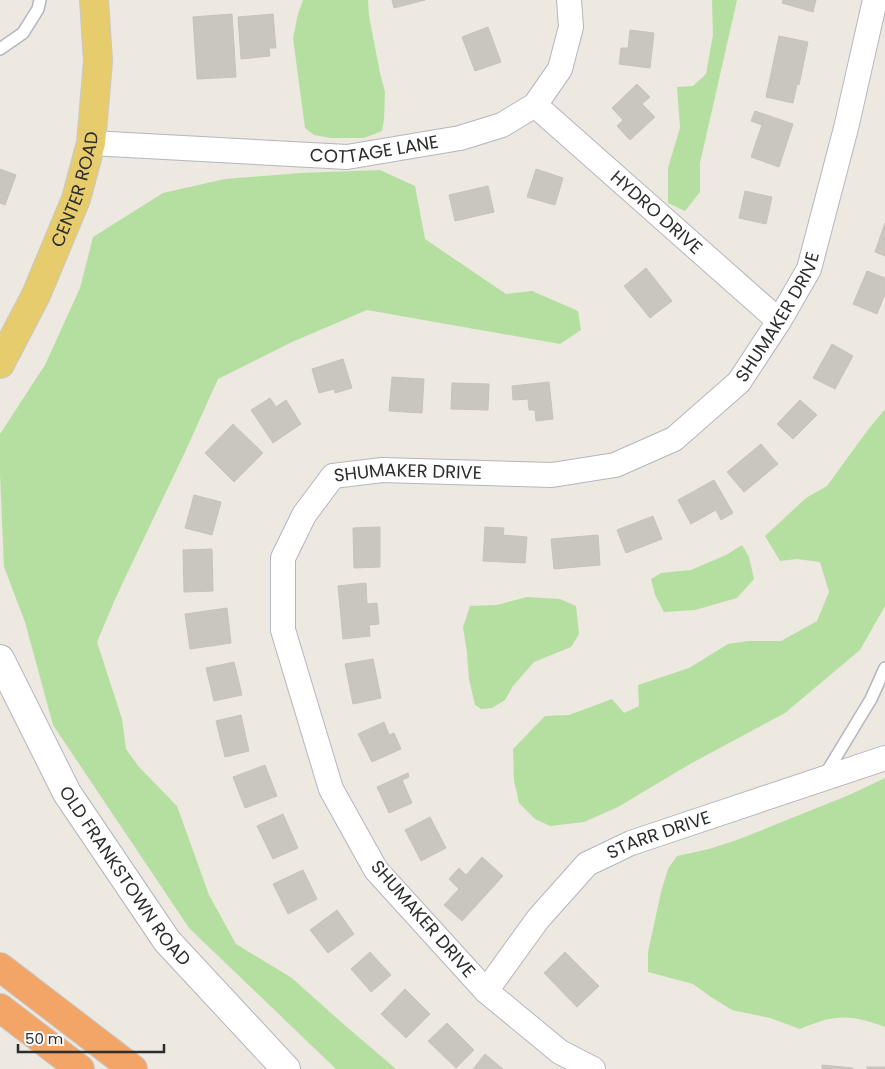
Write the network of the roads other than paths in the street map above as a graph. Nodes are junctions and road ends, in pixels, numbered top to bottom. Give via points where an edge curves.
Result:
1 (40, 0) edge
2 (94, 0) edge
3 (569, 0) edge
4 (874, 0) edge
5 (0, 49) edge
6 (535, 105) junction
7 (91, 144) junction
8 (779, 321) junction
9 (0, 364) edge
10 (0, 658) edge
11 (885, 668) edge
12 (885, 694) edge
13 (871, 699) junction
14 (885, 758) edge
15 (822, 779) junction
16 (0, 967) edge
17 (486, 991) junction
18 (0, 1008) edge
19 (80, 1069) edge
20 (133, 1069) edge
21 (286, 1069) edge
22 (593, 1069) edge

1 - 5 lane via 23,34
2 - 7 main road, CENTER ROAD via 98,60
3 - 6 street, COTTAGE LANE via 571,26 560,69
4 - 8 street, SHUMAKER DRIVE via 846,128 809,269
6 - 7 street, COTTAGE LANE via 502,125 460,138 347,157
6 - 8 street, HYDRO DRIVE
7 - 9 main road, CENTER ROAD via 76,198 36,296
8 - 17 street, SHUMAKER DRIVE via 740,382 674,439 615,465 552,475 382,470 333,476 304,515 283,558 283,630 331,789 376,870
10 - 21 street, OLD FRANKSTOWN ROAD via 66,793 167,941
11 - 13 lane
12 - 13 lane
13 - 15 lane
14 - 15 street, STARR DRIVE
15 - 17 street, STARR DRIVE via 631,843 587,864 538,919
16 - 20 highway
17 - 22 street, SHUMAKER DRIVE via 560,1052
18 - 19 highway

